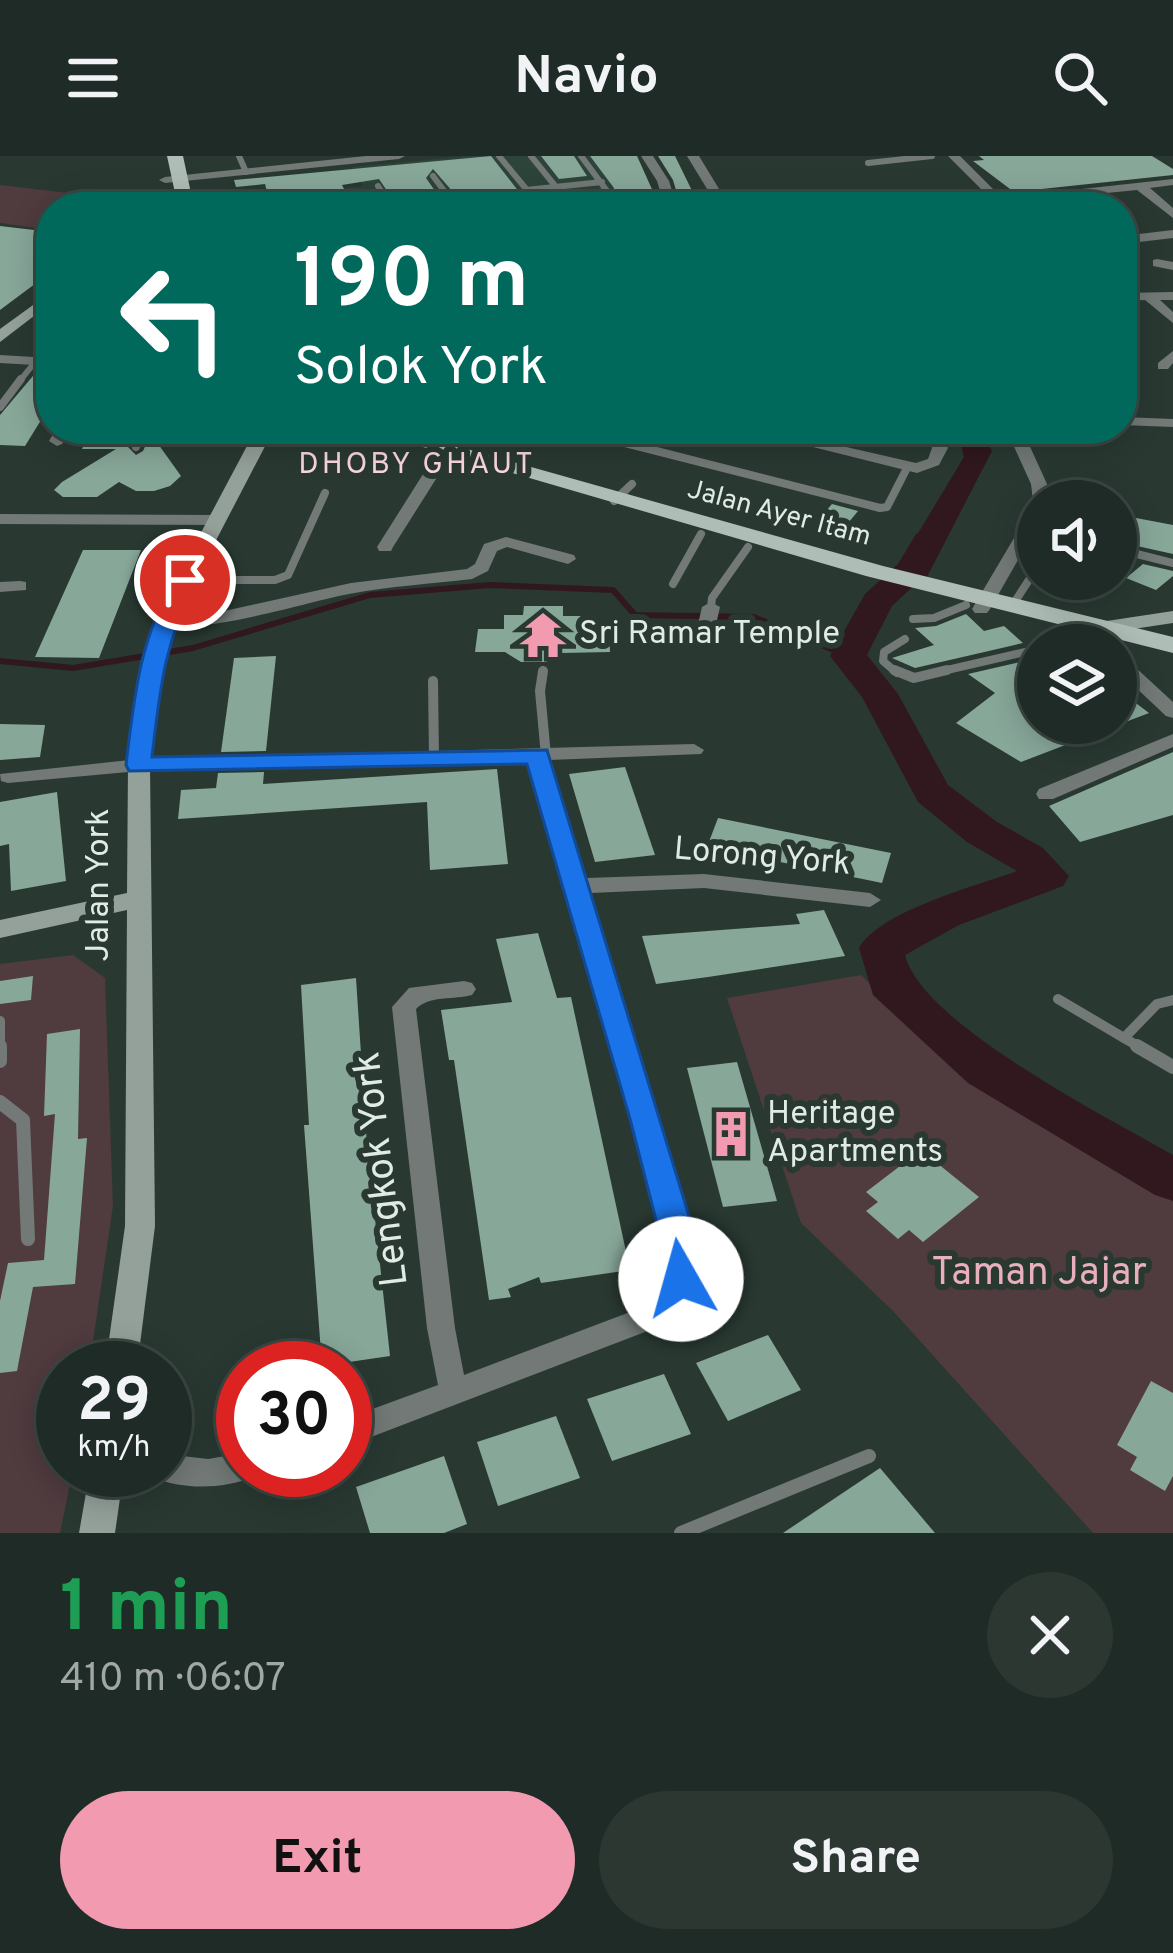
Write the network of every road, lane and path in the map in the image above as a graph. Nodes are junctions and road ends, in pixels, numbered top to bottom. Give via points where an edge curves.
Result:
1 (160, 156) edge
2 (175, 156) edge
3 (239, 156) edge
4 (399, 156) edge
5 (499, 156) edge
6 (531, 156) edge
7 (581, 156) edge
8 (647, 156) edge
9 (693, 156) edge
10 (932, 156) edge
11 (954, 156) edge
12 (918, 157) edge
13 (324, 160) edge
14 (868, 164) dead end
15 (246, 172) junction
16 (433, 176) dead end
17 (172, 179) junction
18 (602, 182) junction
19 (1173, 182) edge
20 (378, 186) dead end
21 (1140, 186) junction
22 (556, 187) junction
23 (526, 190) joint
24 (172, 192) edge
25 (382, 192) edge
26 (445, 192) edge
27 (601, 192) edge
28 (666, 192) edge
29 (715, 192) edge
30 (990, 192) edge
31 (1094, 192) edge
32 (1173, 214) edge
33 (1173, 234) edge
34 (1137, 238) edge
35 (1157, 263) dead end
36 (1173, 266) edge
37 (1137, 296) edge
38 (1148, 296) junction
39 (1173, 296) edge
40 (36, 306) edge
41 (1173, 320) edge
42 (8, 326) edge
43 (0, 337) edge
44 (0, 359) edge
45 (36, 362) edge
46 (36, 369) edge
47 (0, 407) edge
48 (1137, 422) edge
49 (1173, 423) edge
50 (137, 444) edge
51 (257, 444) edge
52 (391, 444) edge
53 (435, 444) edge
54 (629, 444) edge
55 (810, 444) edge
56 (938, 444) edge
57 (1021, 444) edge
58 (136, 447) dead end
59 (440, 460) junction
60 (908, 468) junction
61 (1037, 480) edge
62 (325, 493) dead end
63 (0, 519) edge
64 (217, 520) junction
65 (701, 535) junction
66 (1017, 539) edge
67 (386, 547) dead end
68 (748, 547) junction
69 (1137, 554) edge
70 (568, 560) dead end
71 (1173, 563) edge
72 (870, 575) junction
73 (1017, 579) edge
74 (185, 580) junction
75 (673, 584) dead end
76 (20, 586) dead end
77 (0, 587) edge
78 (971, 601) junction
79 (1173, 617) edge
80 (913, 619) dead end
81 (707, 620) dead end
82 (1036, 624) edge
83 (1137, 632) edge
84 (157, 639) junction
85 (905, 639) dead end
86 (1173, 645) edge
87 (1137, 646) edge
88 (1137, 654) edge
89 (1017, 655) edge
90 (1173, 660) edge
91 (543, 671) dead end
92 (1137, 680) edge
93 (433, 681) dead end
94 (1173, 712) edge
95 (1173, 740) edge
96 (694, 750) dead end
97 (542, 756) junction
98 (434, 759) junction
99 (139, 765) junction
100 (8, 777) dead end
101 (1046, 794) dead end
102 (577, 886) junction
103 (140, 898) junction
104 (870, 901) dead end
105 (0, 929) edge
106 (464, 989) dead end
107 (1058, 999) dead end
108 (1173, 1000) edge
109 (0, 1021) edge
110 (1124, 1038) junction
111 (0, 1061) edge
112 (1173, 1066) edge
113 (0, 1102) edge
114 (28, 1239) dead end
115 (125, 1341) edge
116 (453, 1389) junction
117 (372, 1422) edge
118 (869, 1456) dead end
119 (103, 1497) edge
120 (97, 1533) edge
121 (681, 1533) edge

1 - 17 main road
2 - 17 main road
3 - 15 lane
4 - 13 street
5 - 23 lane
6 - 22 lane
7 - 18 lane
8 - 28 street
9 - 29 street
10 - 12 lane
11 - 30 street
12 - 14 lane
13 - 15 street
15 - 17 street
16 - 26 lane
17 - 24 main road
18 - 22 lane
18 - 27 lane
19 - 21 street
20 - 25 lane
21 - 31 street
21 - 32 street
22 - 23 lane
33 - 34 street
35 - 36 street
37 - 38 street
38 - 39 street
38 - 41 street
40 - 42 street
42 - 43 street
44 - 45 street
46 - 47 lane
48 - 49 street
50 - 58 lane
51 - 64 street, Jalan York
52 - 59 main road, Jalan Ayer Itam
53 - 72 main road, Jalan Ayer Itam via 623,492
54 - 60 lane via 880,508
55 - 60 street
56 - 60 street via 934,462
57 - 61 street
59 - 65 main road, Jalan Ayer Itam
59 - 67 street
62 - 74 lane via 288,574
63 - 64 street
64 - 74 street, Jalan York
65 - 68 main road, Jalan Ayer Itam
65 - 75 lane
66 - 78 street
68 - 72 main road, Jalan Ayer Itam
68 - 81 lane via 712,598
69 - 71 lane
70 - 84 street via 494,544 472,574 351,588
72 - 78 main road, Jalan Ayer Itam
73 - 78 lane
74 - 84 street, Jalan York
76 - 77 street
78 - 80 lane
78 - 82 main road, Jalan Ayer Itam
79 - 83 street
84 - 99 street, Jalan York
85 - 89 lane via 883,661 914,678
86 - 87 main road, Jalan Ayer Itam
88 - 90 main road, Jalan Ayer Itam
91 - 97 lane
92 - 94 street
93 - 98 lane
95 - 101 street
96 - 97 street
97 - 98 street
97 - 102 street
98 - 99 street
99 - 100 street
99 - 103 street, Jalan York
102 - 104 street, Lorong York via 704,881
102 - 116 street via 679,1239 681,1279 648,1318
103 - 105 street
103 - 115 street, Jalan York via 140,1226
106 - 116 street, Lengkok York via 417,994 404,1006
107 - 110 lane
108 - 110 lane via 1157,1004
109 - 111 lane
110 - 112 lane
113 - 114 lane via 23,1120
116 - 117 street
118 - 121 lane
119 - 120 street

